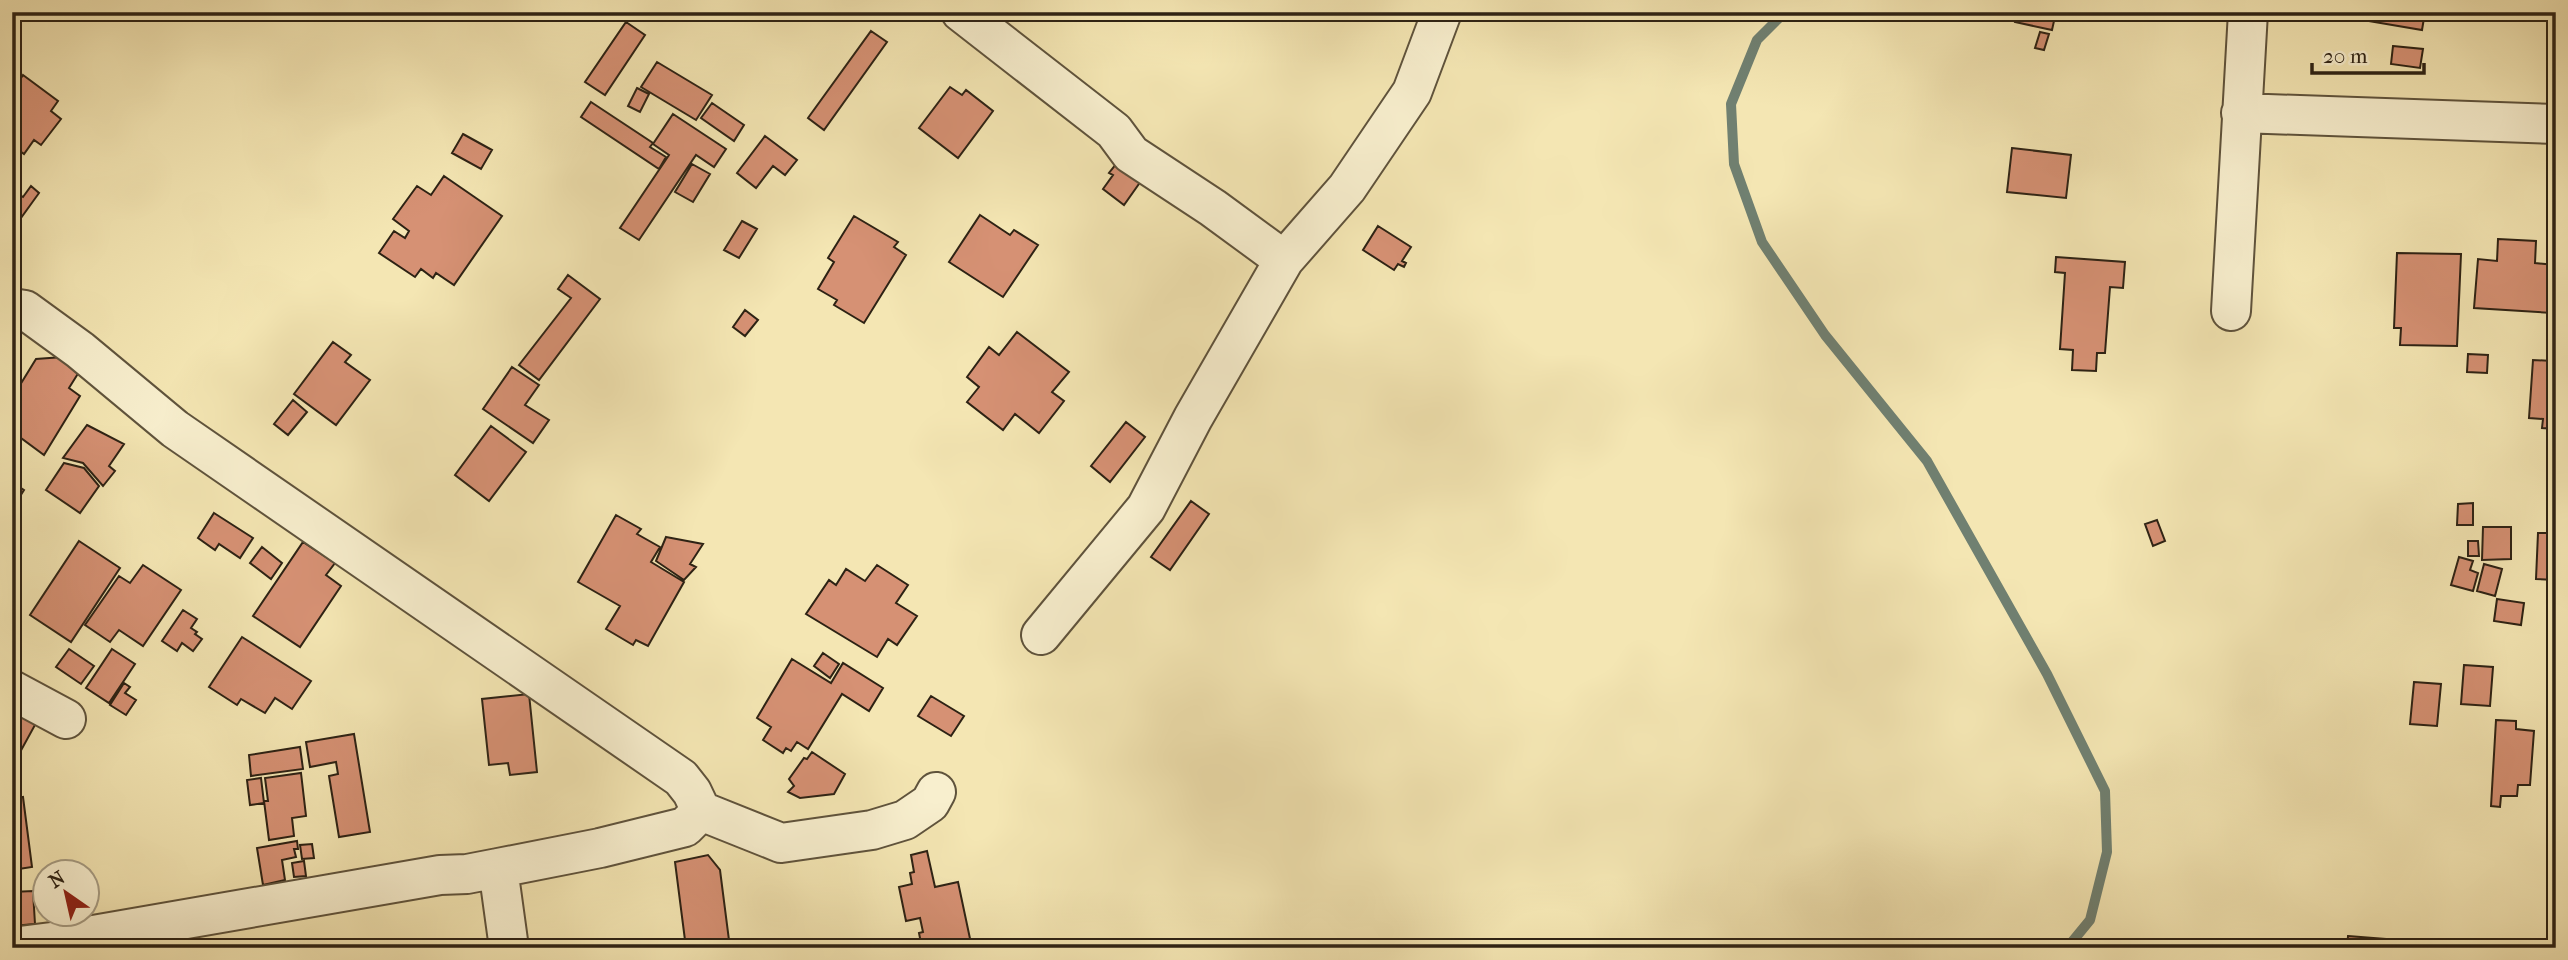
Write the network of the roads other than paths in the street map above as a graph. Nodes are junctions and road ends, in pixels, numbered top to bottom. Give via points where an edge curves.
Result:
1 (961, 12) edge
2 (1442, 12) edge
3 (2248, 12) edge
4 (2241, 113) junction
5 (2556, 124) edge
6 (1284, 260) junction
7 (12, 308) edge
8 (2231, 311) dead end
9 (1041, 635) dead end
10 (12, 690) edge
11 (66, 719) dead end
12 (936, 792) dead end
13 (701, 811) junction
14 (498, 868) junction
15 (12, 947) edge
16 (509, 948) edge

1 - 6 street via 1114,131 1131,154
2 - 6 street via 1412,92 1347,188
3 - 4 street
4 - 5 street
4 - 8 street
6 - 9 street via 1146,508
7 - 13 street via 24,310 80,350 175,429 681,778
10 - 11 street
12 - 13 street via 930,803 905,820 872,830 781,843
13 - 14 street via 685,827
14 - 15 street
14 - 16 street

